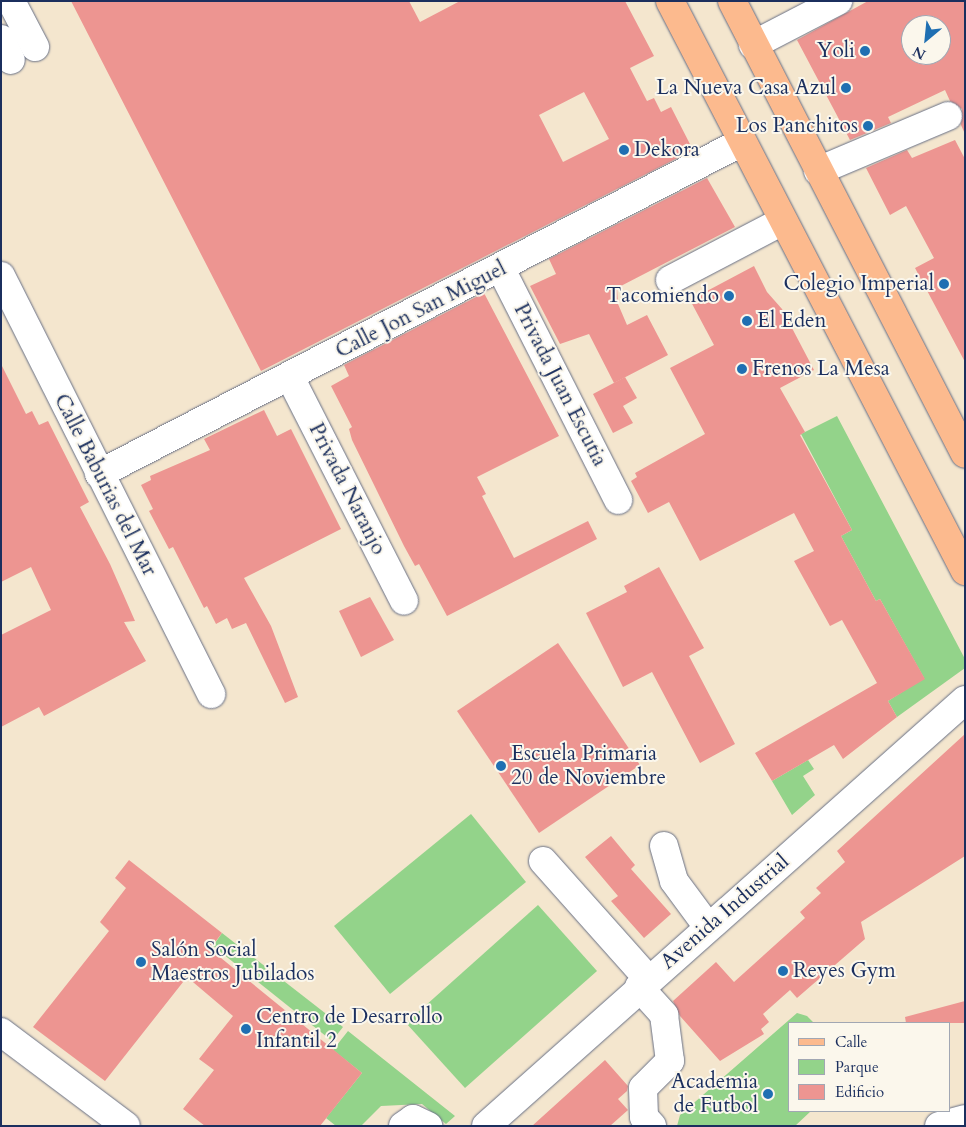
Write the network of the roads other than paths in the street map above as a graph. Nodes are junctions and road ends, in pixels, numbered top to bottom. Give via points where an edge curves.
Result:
1 (11, 1) edge
2 (670, 1) edge
3 (838, 1) edge
4 (737, 3) edge
5 (1, 6) edge
6 (753, 45) junction
7 (36, 47) dead end
8 (948, 116) dead end
9 (742, 142) junction
10 (818, 172) junction
11 (783, 221) junction
12 (501, 269) junction
13 (1, 276) edge
14 (670, 280) dead end
15 (290, 377) junction
16 (965, 454) edge
17 (99, 474) junction
18 (618, 500) dead end
19 (965, 570) edge
20 (404, 601) dead end
21 (211, 694) dead end
22 (965, 700) edge
23 (664, 846) dead end
24 (543, 861) dead end
25 (708, 927) junction
26 (644, 983) junction
27 (1, 1032) edge
28 (965, 1119) edge
29 (126, 1126) edge
30 (403, 1126) edge
31 (428, 1126) edge
32 (486, 1126) edge
33 (652, 1126) edge
34 (940, 1126) edge

1 - 5 street
1 - 7 street
2 - 9 main road
3 - 6 street
4 - 6 main road
6 - 10 main road
8 - 10 street
9 - 11 main road
9 - 12 street, Calle Jon San Miguel
10 - 16 main road
11 - 14 street
11 - 19 main road
12 - 15 street, Calle Jon San Miguel
12 - 18 street, Privada Juan Escutia
13 - 17 street, Calle Baburias del Mar
15 - 17 street, Calle Jon San Miguel
15 - 20 street, Privada Naranjo
17 - 21 street, Calle Baburias del Mar
22 - 25 street, Avenida Industrial
23 - 25 street via 674,881
24 - 26 street
25 - 26 street, Avenida Industrial
26 - 32 street, Avenida Industrial
26 - 33 street via 664,1015 670,1061 643,1088 644,1117
27 - 29 street
28 - 34 street
30 - 31 street via 413,1119

